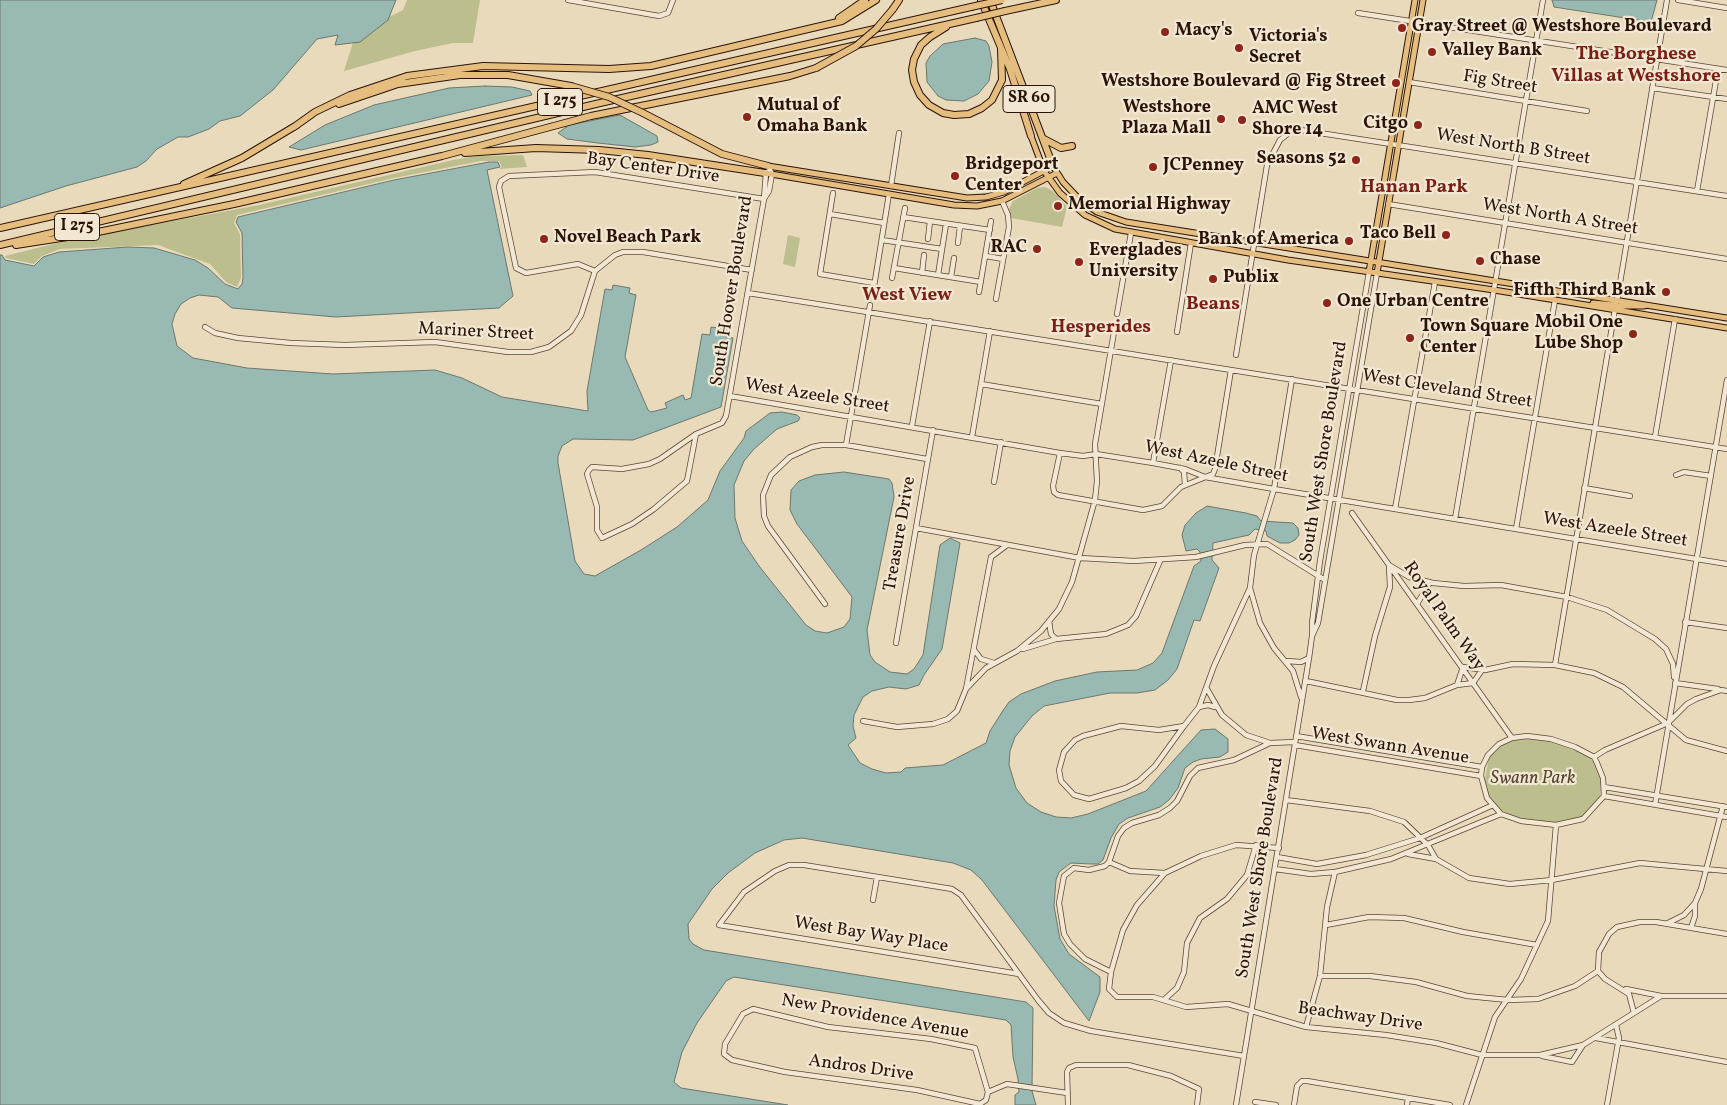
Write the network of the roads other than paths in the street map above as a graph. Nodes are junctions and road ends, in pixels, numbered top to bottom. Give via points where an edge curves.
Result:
1 (568, 0) edge
2 (673, 0) edge
3 (865, 0) edge
4 (876, 0) edge
5 (898, 0) edge
6 (982, 0) edge
7 (990, 0) edge
8 (1003, 0) edge
9 (1056, 0) edge
10 (1415, 0) edge
11 (1423, 0) edge
12 (1543, 0) edge
13 (1667, 0) edge
14 (1678, 0) edge
15 (1727, 8) edge
16 (1358, 12) dead end
17 (973, 19) junction
18 (1412, 20) junction
19 (1420, 21) junction
20 (830, 23) junction
21 (1536, 40) junction
22 (1001, 49) junction
23 (1657, 59) junction
24 (1718, 69) junction
25 (1727, 70) edge
26 (1410, 82) junction
27 (1652, 88) junction
28 (1713, 98) junction
29 (1727, 100) edge
30 (1526, 101) junction
31 (1587, 111) dead end
32 (294, 126) junction
33 (899, 133) dead end
34 (1031, 136) joint
35 (1044, 139) junction
36 (1391, 143) junction
37 (1399, 144) junction
38 (1072, 146) dead end
39 (442, 156) junction
40 (1516, 162) junction
41 (768, 166) junction
42 (1053, 166) junction
43 (1044, 170) junction
44 (1057, 173) junction
45 (769, 174) junction
46 (1048, 178) junction
47 (1636, 182) junction
48 (891, 186) junction
49 (1697, 191) junction
50 (834, 193) dead end
51 (889, 194) junction
52 (148, 195) junction
53 (1727, 196) edge
54 (764, 199) junction
55 (1002, 201) junction
56 (1388, 204) junction
57 (1074, 206) junction
58 (905, 208) dead end
59 (1097, 212) junction
60 (830, 214) junction
61 (903, 217) junction
62 (991, 221) dead end
63 (930, 222) junction
64 (884, 223) junction
65 (1505, 223) junction
66 (946, 224) junction
67 (960, 226) junction
68 (1146, 226) junction
69 (0, 228) edge
70 (990, 230) junction
71 (1131, 233) junction
72 (1193, 233) junction
73 (928, 239) dead end
74 (882, 240) junction
75 (898, 242) junction
76 (958, 243) dead end
77 (1191, 243) junction
78 (1253, 243) junction
79 (1626, 243) junction
80 (0, 246) edge
81 (942, 250) junction
82 (1252, 253) junction
83 (924, 255) dead end
84 (986, 256) junction
85 (954, 258) dead end
86 (1003, 258) junction
87 (1727, 259) edge
88 (1370, 261) junction
89 (1379, 262) junction
90 (894, 268) junction
91 (752, 270) junction
92 (595, 272) junction
93 (1369, 272) junction
94 (922, 273) junction
95 (1377, 274) junction
96 (938, 275) junction
97 (892, 278) dead end
98 (951, 278) junction
99 (1495, 281) junction
100 (981, 282) junction
101 (1435, 282) junction
102 (874, 284) junction
103 (1494, 290) junction
104 (979, 292) dead end
105 (748, 293) junction
106 (873, 293) dead end
107 (996, 299) dead end
108 (1555, 300) junction
109 (1616, 300) junction
110 (1579, 304) junction
111 (870, 305) dead end
112 (1647, 306) junction
113 (1615, 310) junction
114 (869, 311) junction
115 (1117, 314) dead end
116 (1727, 318) edge
117 (1675, 319) junction
118 (930, 321) junction
119 (1114, 326) dead end
120 (205, 327) dead end
121 (1727, 328) edge
122 (990, 331) junction
123 (1178, 332) dead end
124 (1111, 350) junction
125 (1236, 355) dead end
126 (1171, 360) junction
127 (1231, 370) junction
128 (1292, 379) junction
129 (1727, 380) edge
130 (981, 384) junction
131 (1349, 388) junction
132 (1356, 389) junction
133 (730, 396) junction
134 (1414, 399) junction
135 (1102, 404) junction
136 (1474, 408) junction
137 (851, 416) junction
138 (1535, 418) junction
139 (912, 426) junction
140 (1594, 428) junction
141 (933, 430) junction
142 (696, 434) junction
143 (972, 437) junction
144 (1655, 437) junction
145 (1001, 442) junction
146 (846, 445) junction
147 (1716, 447) junction
148 (1727, 449) edge
149 (1060, 453) junction
150 (1096, 454) junction
151 (927, 459) junction
152 (1153, 463) junction
153 (1180, 468) junction
154 (1676, 475) dead end
155 (1711, 476) junction
156 (1205, 477) junction
157 (994, 482) dead end
158 (1184, 484) junction
159 (1584, 488) junction
160 (1274, 489) junction
161 (1630, 496) dead end
162 (1331, 498) junction
163 (1094, 500) junction
164 (1339, 500) junction
165 (1395, 508) junction
166 (1352, 513) dead end
167 (1456, 518) junction
168 (916, 528) junction
169 (1516, 529) junction
170 (1575, 538) junction
171 (1258, 544) junction
172 (1007, 545) junction
173 (1080, 558) junction
174 (1696, 559) junction
175 (1160, 561) junction
176 (1389, 564) junction
177 (1727, 564) edge
178 (1319, 575) junction
179 (1324, 580) junction
180 (1430, 582) junction
181 (1250, 588) junction
182 (1567, 597) junction
183 (825, 604) dead end
184 (1416, 604) junction
185 (1049, 622) junction
186 (1685, 622) junction
187 (1727, 628) edge
188 (1312, 636) junction
189 (1056, 639) junction
190 (896, 643) dead end
191 (974, 650) junction
192 (1017, 651) junction
193 (1308, 658) junction
194 (1287, 661) junction
195 (994, 663) junction
196 (1555, 665) junction
197 (1463, 667) junction
198 (1482, 670) junction
199 (1306, 681) junction
200 (1473, 683) junction
201 (1675, 683) junction
202 (1457, 685) junction
203 (966, 689) junction
204 (1207, 689) junction
205 (1721, 690) junction
206 (1363, 691) junction
207 (1727, 691) edge
208 (1302, 700) junction
209 (1199, 707) junction
210 (1216, 707) junction
211 (863, 721) dead end
212 (1668, 722) junction
213 (1184, 726) junction
214 (1296, 736) junction
215 (1512, 738) junction
216 (1270, 743) junction
217 (1295, 744) junction
218 (1727, 751) edge
219 (1594, 757) junction
220 (1482, 766) junction
221 (1481, 776) junction
222 (1604, 786) junction
223 (1656, 795) junction
224 (1604, 796) junction
225 (1286, 800) junction
226 (1492, 805) junction
227 (1655, 805) junction
228 (1725, 807) edge
229 (1501, 814) junction
230 (1721, 816) junction
231 (1727, 817) edge
232 (1556, 825) junction
233 (1420, 838) junction
234 (1256, 845) junction
235 (1428, 845) junction
236 (1279, 848) junction
237 (1407, 853) junction
238 (1277, 857) junction
239 (1436, 860) junction
240 (1109, 862) junction
241 (1706, 868) junction
242 (1275, 870) junction
243 (1727, 871) edge
244 (1334, 872) junction
245 (1165, 873) junction
246 (877, 877) junction
247 (1552, 880) junction
248 (873, 900) dead end
249 (1695, 903) junction
250 (1326, 924) junction
251 (1667, 924) junction
252 (1691, 928) junction
253 (1727, 934) edge
254 (1537, 945) junction
255 (1598, 971) junction
256 (1111, 972) junction
257 (1018, 974) junction
258 (1320, 976) junction
259 (1624, 989) junction
260 (1661, 996) junction
261 (1727, 996) edge
262 (1165, 999) junction
263 (1508, 1000) junction
264 (1251, 1011) junction
265 (1634, 1013) junction
266 (1616, 1026) junction
267 (1306, 1027) junction
268 (1596, 1038) junction
269 (1618, 1042) junction
270 (1583, 1045) junction
271 (724, 1054) joint
272 (1482, 1055) junction
273 (1244, 1056) junction
274 (1540, 1056) junction
275 (1727, 1062) edge
276 (988, 1092) junction
277 (1067, 1093) junction
278 (1408, 1098) junction
279 (1255, 1102) dead end
280 (1068, 1105) edge
281 (1197, 1105) edge
282 (1236, 1105) edge
283 (1276, 1105) edge
284 (1294, 1105) edge
285 (1407, 1105) edge
286 (1450, 1105) edge
287 (1466, 1105) edge
288 (1607, 1105) edge

1 - 2 street via 659,16 668,13
3 - 20 highway
4 - 20 highway via 856,14
5 - 39 highway, bridge via 876,29 856,46 816,68 591,116
6 - 22 highway, SR 60
7 - 35 highway, SR 60
8 - 52 highway, I 275, bridge
9 - 17 highway, I 275, bridge
10 - 18 main road
11 - 19 main road
12 - 21 street
13 - 23 street
14 - 15 street
16 - 18 street
17 - 22 highway via 938,31 918,48 913,77 925,102 938,111 954,115 965,115 982,108 995,95 1002,80
17 - 80 highway, I 275 via 591,105
18 - 19 street
18 - 36 main road
19 - 21 street
19 - 26 main road
20 - 32 highway via 639,68 494,66 416,74 350,95
21 - 23 street
21 - 30 street
22 - 34 highway, SR 60
23 - 24 street
23 - 27 street
24 - 25 street
24 - 28 street
26 - 30 street, Fig Street
26 - 37 main road
27 - 28 street
27 - 47 street
28 - 29 street
28 - 49 street
30 - 31 street, Fig Street
30 - 40 street
32 - 41 highway, bridge via 357,97 398,84 476,74 508,75 571,86 609,98 722,154
32 - 52 highway via 215,171
33 - 48 street
34 - 43 main road, SR 60
35 - 38 highway via 1061,148
35 - 42 highway, SR 60
36 - 37 street, West North B Street
36 - 78 street, West North B Street via 1294,129 1280,140 1270,156
36 - 88 main road
37 - 40 street, West North B Street
37 - 56 main road
39 - 45 highway via 516,149 592,149
39 - 80 highway via 93,233
40 - 47 street, West North B Street
40 - 65 street
41 - 45 street, South Hoover Boulevard
41 - 48 main road
42 - 43 main road
42 - 44 main road, SR 60
43 - 46 main road, SR 60
43 - 48 main road via 1004,192 976,198
44 - 46 main road
44 - 59 main road, SR 60 via 1075,196
45 - 51 main road
45 - 54 street, South Hoover Boulevard
46 - 55 main road
46 - 57 main road, SR 60
47 - 49 street, West North B Street
47 - 79 street
48 - 51 main road
49 - 53 street, West North B Street
50 - 60 street
51 - 55 main road via 967,206
51 - 64 street
52 - 69 highway, I 275
54 - 91 street, South Hoover Boulevard
54 - 92 street, Bay Center Drive via 595,172 509,176 501,181 499,187 516,268 526,273 578,264
55 - 86 street via 1008,222
56 - 65 street, West North A Street
56 - 89 main road
57 - 59 main road
57 - 71 main road, SR 60 via 1101,224
58 - 61 street
59 - 68 main road, SR 60
60 - 64 street
60 - 102 street via 820,274
61 - 63 street
61 - 75 street
62 - 70 street
63 - 66 street
63 - 73 street
64 - 74 street
65 - 79 street, West North A Street
65 - 99 street
66 - 67 street
66 - 81 street
67 - 70 street
67 - 76 street
68 - 71 main road
68 - 72 main road, SR 60
70 - 84 street
71 - 77 main road, SR 60
71 - 115 street
72 - 77 main road
72 - 78 main road, SR 60
74 - 75 street
74 - 102 street
75 - 81 street
75 - 90 street
77 - 82 main road, SR 60
77 - 123 street
78 - 82 street
78 - 88 main road, SR 60
79 - 87 street, West North A Street
79 - 109 street
81 - 96 street
82 - 93 main road, SR 60
82 - 125 street
83 - 94 street
84 - 86 street
84 - 100 street
85 - 98 street
86 - 107 street
88 - 89 main road, SR 60
88 - 93 main road
89 - 95 main road
89 - 99 main road, SR 60
90 - 94 street
90 - 97 street
91 - 92 street, Mariner Street via 633,251 609,258
91 - 105 street, South Hoover Boulevard
92 - 120 street, Mariner Street via 576,324 558,343 540,351 508,352 435,342 291,343 238,338 215,333
93 - 95 main road, SR 60
93 - 131 street, South West Shore Boulevard
94 - 96 street
95 - 101 main road, SR 60
95 - 132 street, South West Shore Boulevard
96 - 98 street
98 - 100 street
99 - 103 street
99 - 109 main road, SR 60
100 - 104 street
101 - 103 main road, SR 60
101 - 134 street
102 - 106 street
103 - 108 main road, SR 60
103 - 136 street
105 - 114 street, West Cleveland Street
105 - 133 street, South Hoover Boulevard
108 - 110 main road, SR 60
108 - 138 street
109 - 110 main road via 1612,306
109 - 112 main road, SR 60
110 - 113 main road, SR 60
111 - 114 street
112 - 113 main road via 1618,306
112 - 116 main road, SR 60
113 - 117 main road, SR 60
113 - 140 street
114 - 118 street, West Cleveland Street
114 - 137 street
117 - 121 main road, SR 60
117 - 144 street
118 - 122 street, West Cleveland Street
118 - 139 street
119 - 124 street
122 - 124 street, West Cleveland Street
122 - 130 street
124 - 126 street, West Cleveland Street
124 - 135 street
126 - 127 street, West Cleveland Street
126 - 152 street
127 - 128 street, West Cleveland Street
127 - 156 street via 1215,469
128 - 131 street, West Cleveland Street
128 - 160 street
129 - 147 street
130 - 135 street
130 - 143 street
131 - 132 street, West Cleveland Street
131 - 162 street, South West Shore Boulevard
132 - 134 street, West Cleveland Street
132 - 164 street, South West Shore Boulevard
133 - 137 street, West Azeele Street
133 - 142 street, South Hoover Boulevard via 724,420
134 - 136 street, West Cleveland Street
134 - 165 street
135 - 150 street
136 - 138 street, West Cleveland Street
136 - 167 street
137 - 139 street, West Azeele Street
137 - 146 street
138 - 140 street, West Cleveland Street
138 - 169 street
139 - 141 street, West Azeele Street
140 - 144 street, West Cleveland Street
140 - 159 street
141 - 143 street, West Azeele Street
141 - 151 street, Treasure Drive
142 - 142 street via 687,481 654,509 602,538 597,530 597,507 587,474 589,470 592,467 622,469 649,464
143 - 145 street, West Azeele Street
144 - 147 street, West Cleveland Street
145 - 149 street, West Azeele Street
145 - 157 street
146 - 151 street
146 - 183 street via 812,447 790,457 771,474 762,495 764,516 772,534
147 - 148 street, West Cleveland Street
147 - 155 street
149 - 150 street, West Azeele Street
149 - 163 street via 1054,492
150 - 152 street, West Azeele Street
150 - 163 street
151 - 168 street, Treasure Drive
152 - 153 street, West Azeele Street
153 - 156 street, West Azeele Street
153 - 158 street via 1184,472
154 - 155 street via 1684,472
155 - 174 street
156 - 158 street
156 - 160 street, West Azeele Street
158 - 163 street via 1162,506 1154,509 1143,510
159 - 161 street
159 - 170 street
160 - 162 street, West Azeele Street
160 - 171 street
162 - 164 street, West Azeele Street
162 - 178 street, South West Shore Boulevard
163 - 173 street
164 - 165 street, West Azeele Street
164 - 179 street, South West Shore Boulevard
165 - 167 street, West Azeele Street
166 - 176 street, Royal Palm Way
167 - 169 street, West Azeele Street
168 - 172 street
168 - 190 street, Treasure Drive
169 - 170 street, West Azeele Street
170 - 174 street, West Azeele Street
170 - 182 street
171 - 175 street
171 - 178 street via 1276,548
171 - 181 street via 1251,568
172 - 173 street
172 - 191 street via 991,557
173 - 175 street
173 - 185 street via 1066,595
174 - 177 street, West Azeele Street
174 - 186 street
175 - 189 street via 1139,609 1128,625 1106,634
176 - 180 street via 1409,577
176 - 184 street, Royal Palm Way
176 - 206 street via 1390,587 1374,636
178 - 179 street
178 - 188 street, South West Shore Boulevard
179 - 188 street, South West Shore Boulevard via 1318,623
180 - 182 street via 1464,586 1501,585
180 - 184 street
181 - 194 street via 1260,623 1274,648
181 - 204 street via 1214,666
182 - 196 street
182 - 201 street via 1607,610 1654,639 1666,649 1673,664
184 - 197 street, Royal Palm Way
185 - 189 street via 1051,634
185 - 192 street
186 - 187 street
186 - 201 street
188 - 193 street, South West Shore Boulevard
189 - 192 street
191 - 195 street via 981,659
191 - 203 street
192 - 195 street
193 - 194 street via 1301,662
193 - 199 street, South West Shore Boulevard
194 - 208 street
195 - 203 street
196 - 198 street via 1513,664
196 - 212 street via 1594,672 1623,687
197 - 198 street
197 - 200 street, Royal Palm Way
197 - 202 street
198 - 200 street
199 - 206 street
199 - 208 street, South West Shore Boulevard
200 - 202 street
200 - 215 street, Royal Palm Way
201 - 205 street
201 - 212 street
202 - 206 street via 1426,698 1409,700
203 - 211 street via 957,711 948,719 933,724 897,727
204 - 209 street
204 - 210 street, West Swann Avenue
205 - 207 street
205 - 212 street via 1687,704
208 - 214 street, South West Shore Boulevard
209 - 210 street
209 - 213 street
210 - 216 street, West Swann Avenue via 1246,735
212 - 218 street via 1686,740
212 - 219 street
212 - 223 street
213 - 213 street via 1159,730 1121,726 1083,736 1064,752 1059,770 1061,781 1074,795 1089,799 1126,788 1155,766
214 - 217 street, South West Shore Boulevard
214 - 220 street, West Swann Avenue
215 - 219 street via 1551,739
215 - 220 street via 1492,749
216 - 217 street, West Swann Avenue
216 - 240 street via 1234,760 1198,768 1170,808 1124,828
217 - 221 street, West Swann Avenue
217 - 225 street, South West Shore Boulevard
219 - 222 street
220 - 221 street
221 - 226 street
222 - 223 street
222 - 224 street
223 - 227 street
223 - 228 street
224 - 227 street
224 - 232 street via 1583,819
225 - 233 street via 1370,811 1404,822
225 - 236 street, South West Shore Boulevard
226 - 229 street
226 - 233 street
227 - 230 street
228 - 230 street
229 - 232 street via 1522,821
229 - 235 street
230 - 231 street
230 - 241 street
232 - 247 street
233 - 235 street
233 - 238 street via 1366,855 1325,863 1301,863
234 - 236 street
234 - 245 street via 1220,848
234 - 262 street via 1247,875 1227,899 1200,918 1187,944 1184,972 1176,988
235 - 237 street
235 - 239 street
236 - 238 street, South West Shore Boulevard
237 - 239 street
237 - 244 street
238 - 242 street, South West Shore Boulevard
239 - 247 street via 1469,878 1510,884
240 - 245 street via 1130,871
240 - 256 street via 1097,870 1074,868 1067,872 1061,882 1059,903 1064,934 1070,944 1085,959
241 - 243 street
241 - 247 street via 1640,863
241 - 249 street
242 - 244 street via 1311,874
242 - 264 street, South West Shore Boulevard
244 - 250 street
245 - 256 street via 1137,904 1122,930
246 - 248 street
246 - 257 street via 961,894
246 - 257 street, West Bay Way Place via 804,864 789,865 744,892 719,925
247 - 254 street via 1548,921
249 - 251 street via 1684,915
249 - 252 street
250 - 254 street via 1370,917 1404,918
250 - 258 street
251 - 252 street
251 - 255 street via 1640,922 1618,927 1609,934 1599,952
252 - 253 street
254 - 263 street
255 - 259 street via 1605,979
255 - 263 street via 1575,986 1538,999
256 - 262 street, Beachway Drive via 1109,989 1117,997
257 - 273 street via 1049,1013 1077,1028
258 - 263 street via 1370,976 1416,982 1467,996
258 - 267 street
259 - 260 street
259 - 265 street via 1631,997
260 - 261 street
260 - 265 street
262 - 264 street, Beachway Drive via 1186,1007 1228,1004
263 - 272 street via 1495,1017
264 - 267 street, Beachway Drive
264 - 273 street, South West Shore Boulevard
265 - 266 street
266 - 268 street
266 - 269 street
267 - 272 street, Beachway Drive via 1403,1037
268 - 269 street
268 - 270 street
269 - 275 street
269 - 288 street
270 - 274 street
270 - 274 street via 1572,1062
271 - 276 street, Andros Drive via 732,1060 785,1072 917,1090 980,1104 986,1100
271 - 276 street, New Providence Avenue via 725,1044 742,1014 753,1008 828,1027 931,1039 975,1048
272 - 274 street, Beachway Drive
272 - 287 street
273 - 282 street, South West Shore Boulevard
276 - 277 street via 1007,1084
277 - 280 street
277 - 281 street via 1067,1072 1072,1066 1128,1065 1171,1076 1199,1089
278 - 284 street via 1302,1081 1297,1086
278 - 285 street
278 - 286 street
279 - 283 street

